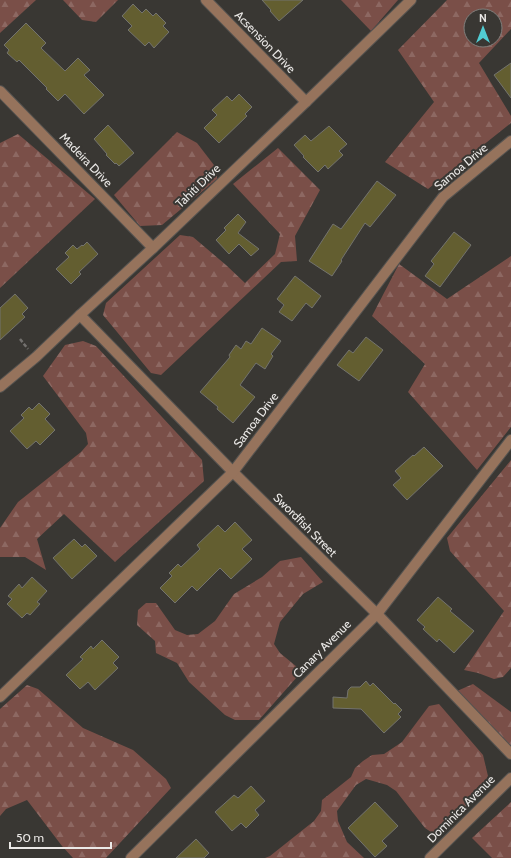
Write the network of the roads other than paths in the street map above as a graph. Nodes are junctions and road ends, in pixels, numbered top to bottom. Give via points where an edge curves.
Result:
1 (206, 0) edge
2 (411, 0) edge
3 (0, 91) edge
4 (306, 102) junction
5 (511, 141) edge
6 (153, 248) junction
7 (80, 315) junction
8 (0, 387) edge
9 (511, 440) edge
10 (233, 472) junction
11 (376, 614) junction
12 (0, 697) edge
13 (511, 754) edge
14 (511, 778) edge
15 (131, 858) edge
16 (430, 858) edge

1 - 4 street, Acsension Drive
2 - 4 street, Tahiti Drive
3 - 6 street, Madeira Drive
4 - 6 street, Tahiti Drive
5 - 10 street, Samoa Drive via 443,197
6 - 7 street, Tahiti Drive
7 - 8 street, Tahiti Drive
7 - 10 street, Swordfish Street
9 - 11 street, Canary Avenue
10 - 11 street, Swordfish Street
10 - 12 street, Samoa Drive
11 - 13 street, Swordfish Street
11 - 15 street, Canary Avenue
14 - 16 street, Dominica Avenue

